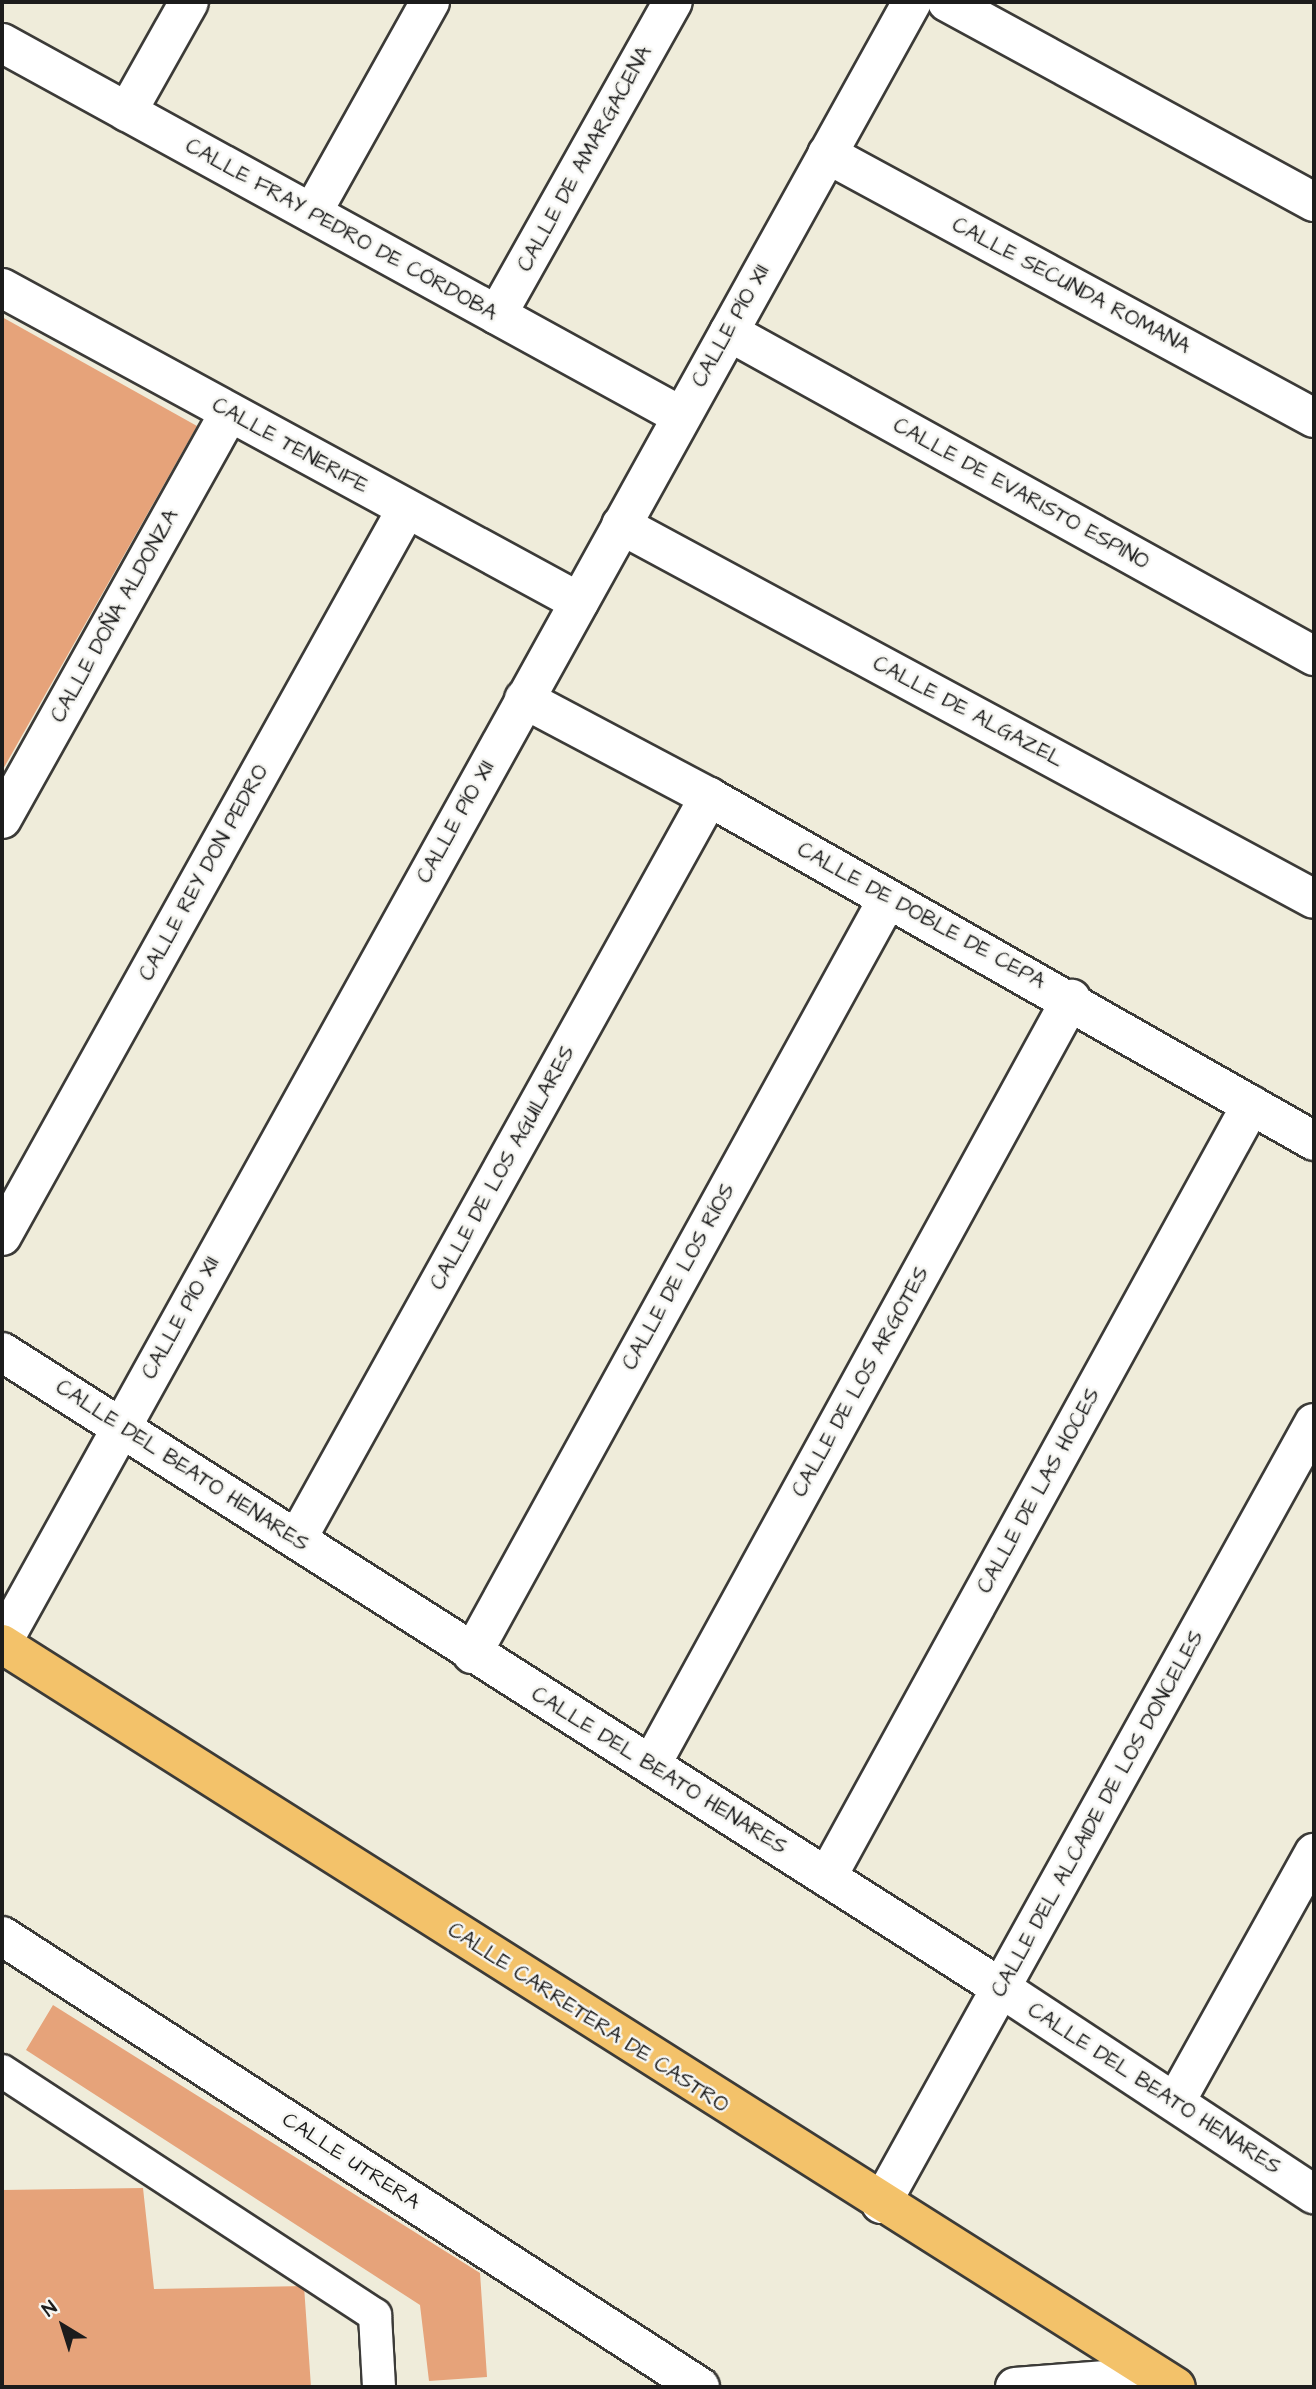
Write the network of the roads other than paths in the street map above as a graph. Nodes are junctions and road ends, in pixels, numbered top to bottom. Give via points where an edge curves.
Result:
1 (189, 2) edge
2 (430, 2) edge
3 (673, 2) edge
4 (912, 2) edge
5 (947, 2) edge
6 (2, 43) edge
7 (127, 112) junction
8 (827, 154) junction
9 (1314, 202) edge
10 (312, 213) junction
11 (2, 288) edge
12 (498, 315) junction
13 (729, 332) junction
14 (229, 412) junction
15 (681, 416) junction
16 (1314, 418) edge
17 (406, 510) junction
18 (621, 525) junction
19 (579, 601) junction
20 (1314, 656) edge
21 (524, 699) junction
22 (709, 797) junction
23 (2, 819) edge
24 (1314, 899) edge
25 (887, 900) junction
26 (1071, 999) junction
27 (1251, 1105) junction
28 (1314, 1141) edge
29 (2, 1236) edge
30 (2, 1352) edge
31 (1314, 1423) edge
32 (121, 1425) junction
33 (297, 1539) junction
34 (2, 1644) edge
35 (472, 1654) junction
36 (651, 1765) junction
37 (1314, 1853) edge
38 (827, 1877) junction
39 (2, 1936) edge
40 (1001, 1988) junction
41 (2, 2071) edge
42 (1176, 2101) junction
43 (1314, 2194) edge
44 (881, 2204) junction
45 (1167, 2382) edge
46 (379, 2387) edge
47 (700, 2387) edge
48 (1015, 2387) edge

1 - 7 street
2 - 10 street
3 - 12 street, CALLE DE AMARGACENA
4 - 8 street, CALLE PÍO XII
5 - 9 street
6 - 7 street, CALLE FRAY PEDRO DE CÓRDOBA
7 - 10 street, CALLE FRAY PEDRO DE CÓRDOBA
8 - 13 street, CALLE PÍO XII
8 - 16 street, CALLE SECUNDA ROMANA
10 - 12 street, CALLE FRAY PEDRO DE CÓRDOBA
11 - 14 street, CALLE TENERIFE
12 - 15 street, CALLE FRAY PEDRO DE CÓRDOBA
13 - 15 street, CALLE PÍO XII
13 - 20 street, CALLE DE EVARISTO ESPINO
14 - 17 street, CALLE TENERIFE
14 - 23 street, CALLE DOÑA ALDONZA
15 - 18 street, CALLE PÍO XII
17 - 19 street, CALLE TENERIFE
17 - 29 street, CALLE REY DON PEDRO
18 - 19 street, CALLE PÍO XII
18 - 24 street, CALLE DE ALGAZEL
19 - 21 street, CALLE PÍO XII
21 - 22 street, CALLE DE DOBLE DE CEPA
21 - 32 street, CALLE PÍO XII
22 - 25 street, CALLE DE DOBLE DE CEPA
22 - 33 street, CALLE DE LOS AGUILARES
25 - 26 street, CALLE DE DOBLE DE CEPA
25 - 35 street, CALLE DE LOS RÍOS
26 - 27 street, CALLE DE DOBLE DE CEPA
26 - 36 street, CALLE DE LOS ARGOTES
27 - 28 street, CALLE DE DOBLE DE CEPA
27 - 38 street, CALLE DE LAS HOCES
30 - 32 street, CALLE DEL BEATO HENARES
31 - 40 street, CALLE DEL ALCAIDE DE LOS DONCELES
32 - 33 street, CALLE DEL BEATO HENARES
32 - 34 street, CALLE PÍO XII
33 - 35 street, CALLE DEL BEATO HENARES
34 - 44 main road, CALLE CARRETERA DE CASTRO
35 - 36 street, CALLE DEL BEATO HENARES
36 - 38 street, CALLE DEL BEATO HENARES
37 - 42 street
38 - 40 street, CALLE DEL BEATO HENARES
39 - 47 street, CALLE UTRERA
40 - 42 street, CALLE DEL BEATO HENARES
40 - 44 street, CALLE DEL ALCAIDE DE LOS DONCELES
41 - 46 street via 375,2315
42 - 43 street, CALLE DEL BEATO HENARES
44 - 45 main road, CALLE CARRETERA DE CASTRO
45 - 48 street

